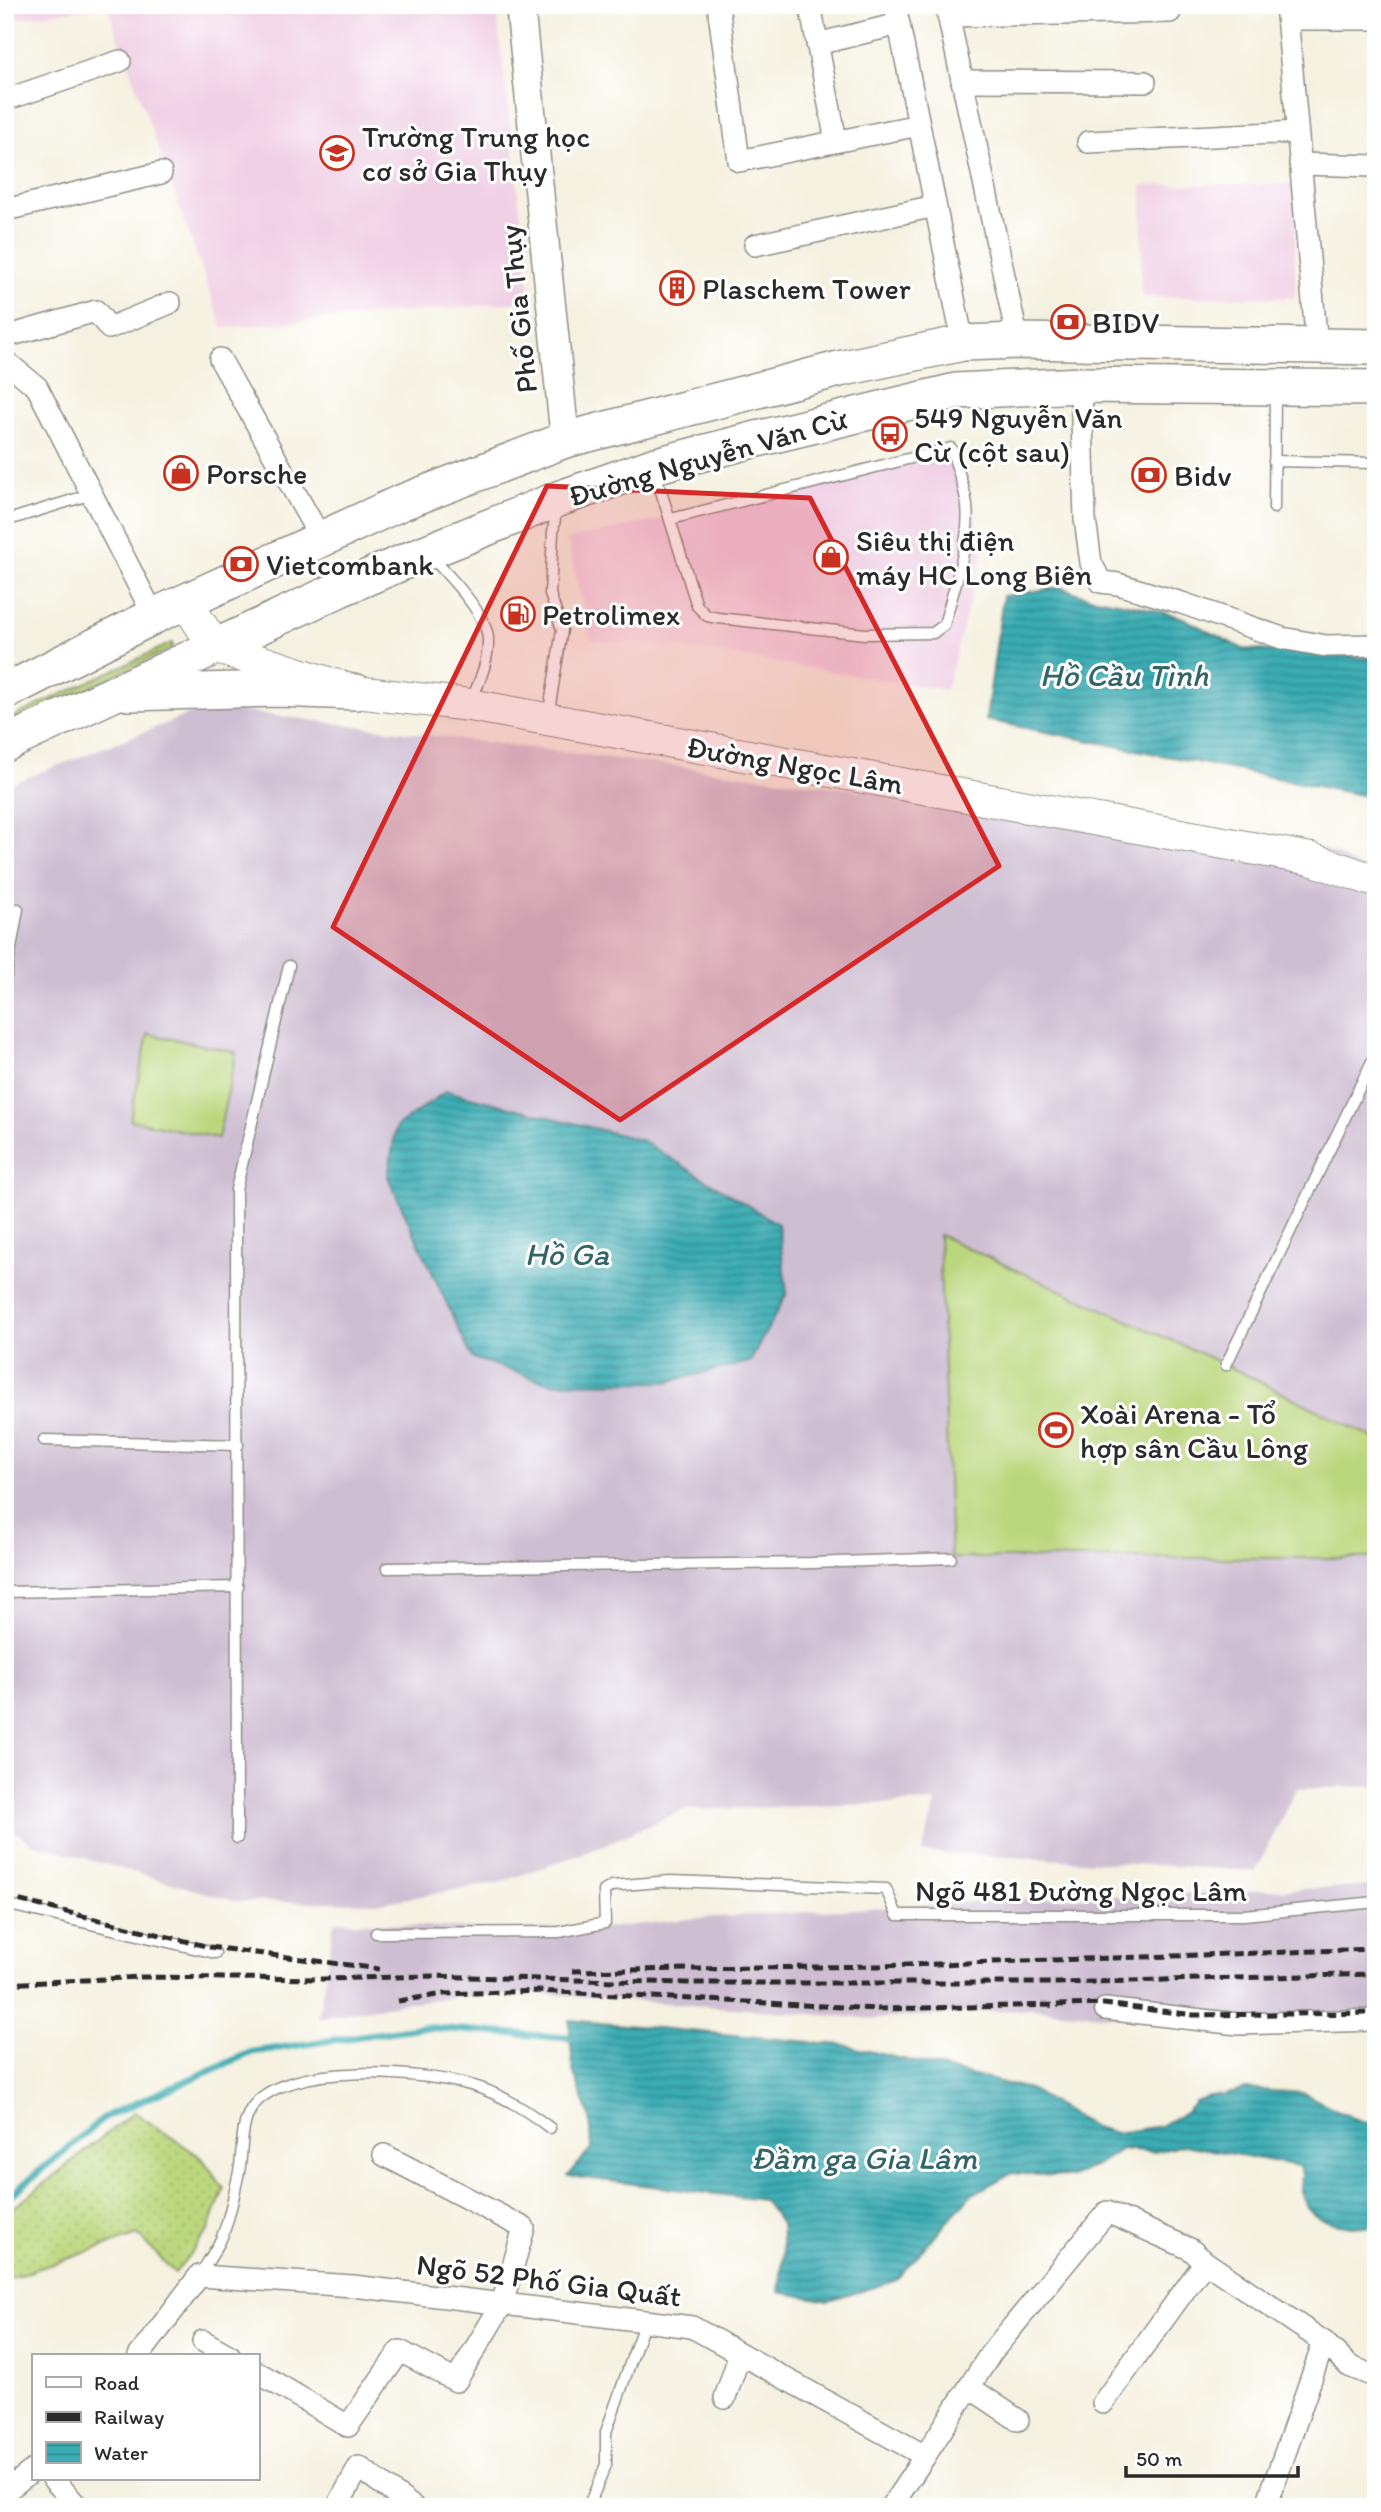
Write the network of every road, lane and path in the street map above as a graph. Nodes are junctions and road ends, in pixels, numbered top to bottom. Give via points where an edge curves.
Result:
1 (520, 5) edge
2 (718, 5) edge
3 (810, 5) edge
4 (947, 11) edge
5 (1170, 12) dead end
6 (1287, 12) edge
7 (897, 15) edge
8 (1376, 19) edge
9 (817, 44) junction
10 (120, 61) dead end
11 (962, 81) junction
12 (1144, 82) dead end
13 (5, 100) edge
14 (919, 125) junction
15 (1297, 132) junction
16 (836, 141) junction
17 (1088, 142) dead end
18 (1300, 164) junction
19 (1376, 166) edge
20 (161, 173) dead end
21 (935, 206) junction
22 (5, 210) edge
23 (755, 245) dead end
24 (170, 303) dead end
25 (5, 337) edge
26 (1018, 341) junction
27 (963, 343) junction
28 (1317, 346) junction
29 (1376, 347) edge
30 (220, 359) dead end
31 (5, 361) edge
32 (1081, 385) junction
33 (1275, 387) junction
34 (1376, 388) edge
35 (565, 439) junction
36 (1274, 461) junction
37 (1376, 463) edge
38 (653, 466) junction
39 (92, 494) junction
40 (558, 499) junction
41 (1274, 508) dead end
42 (671, 519) junction
43 (5, 521) edge
44 (321, 539) junction
45 (427, 552) junction
46 (186, 602) junction
47 (154, 616) junction
48 (1376, 645) edge
49 (215, 647) junction
50 (5, 692) edge
51 (356, 692) junction
52 (114, 694) junction
53 (470, 705) junction
54 (548, 720) junction
55 (5, 744) edge
56 (1376, 881) edge
57 (18, 909) dead end
58 (289, 966) dead end
59 (5, 981) edge
60 (1376, 1053) edge
61 (1226, 1365) dead end
62 (44, 1440) dead end
63 (238, 1446) junction
64 (951, 1558) dead end
65 (387, 1568) dead end
66 (238, 1587) junction
67 (5, 1592) edge
68 (237, 1838) dead end
69 (1376, 1902) edge
70 (5, 1905) edge
71 (376, 1933) dead end
72 (215, 1953) dead end
73 (1105, 2009) dead end
74 (1376, 2020) edge
75 (550, 2128) dead end
76 (384, 2155) dead end
77 (1205, 2262) junction
78 (199, 2276) junction
79 (502, 2304) junction
80 (645, 2321) junction
81 (203, 2341) dead end
82 (1324, 2342) junction
83 (144, 2354) edge
84 (226, 2354) edge
85 (740, 2354) junction
86 (259, 2373) edge
87 (1376, 2377) edge
88 (969, 2387) junction
89 (725, 2398) dead end
90 (1103, 2403) dead end
91 (1018, 2420) dead end
92 (925, 2456) junction
93 (32, 2471) edge
94 (53, 2480) edge
95 (5, 2492) edge
96 (78, 2507) edge
97 (337, 2507) edge
98 (413, 2507) edge
99 (588, 2507) edge
100 (891, 2507) edge
101 (1266, 2507) edge

1 - 35 street, Phố Gia Thụy
2 - 16 street via 739,162
3 - 9 street
4 - 5 street
4 - 11 street
6 - 8 street
6 - 15 street
7 - 9 street
7 - 14 street
9 - 16 street
10 - 13 street
11 - 12 street
11 - 26 street
14 - 16 street
14 - 21 street
15 - 17 street
15 - 18 street
18 - 19 street
18 - 28 street
20 - 22 street
21 - 23 street
21 - 27 street
24 - 25 street via 109,328 96,311
26 - 27 main road, Đường Nguyễn Văn Cừ
26 - 28 main road, Đường Nguyễn Văn Cừ
27 - 35 main road, Đường Nguyễn Văn Cừ via 763,387
28 - 29 main road, Đường Nguyễn Văn Cừ
30 - 44 street
31 - 39 street via 37,387
32 - 33 main road, Đường Nguyễn Văn Cừ
32 - 38 main road, Đường Nguyễn Văn Cừ via 956,391
32 - 48 street via 1084,519 1091,563 1101,582 1182,603 1282,638 1326,646
33 - 34 main road, Đường Nguyễn Văn Cừ
33 - 36 lane
35 - 44 main road, Đường Nguyễn Văn Cừ
36 - 37 lane
36 - 41 lane
38 - 40 main road, Đường Nguyễn Văn Cừ
38 - 42 lane
39 - 43 lane
39 - 47 street
40 - 45 main road, Đường Nguyễn Văn Cừ
40 - 54 lane via 550,594 562,631
42 - 42 lane via 697,607 707,616 865,634 925,634 944,625 965,542 967,507 951,448
44 - 46 main road, Đường Nguyễn Văn Cừ
45 - 49 main road, Đường Nguyễn Văn Cừ
45 - 53 lane via 485,626 484,668
46 - 47 main road, Đường Nguyễn Văn Cừ
46 - 49 main road
47 - 50 main road, Đường Nguyễn Văn Cừ
49 - 51 main road, Đường Ngọc Lâm
49 - 52 main road, Đường Nguyễn Văn Cừ
51 - 52 main road via 263,689
51 - 53 main road, Đường Ngọc Lâm
52 - 55 main road, Đường Nguyễn Văn Cừ
53 - 54 main road, Đường Ngọc Lâm
54 - 56 main road, Đường Ngọc Lâm via 1311,859
57 - 59 lane
58 - 63 lane via 236,1190
60 - 61 lane
62 - 63 lane
63 - 66 lane
64 - 65 lane
66 - 67 lane
66 - 68 lane
69 - 71 lane, Ngõ 481 Đường Ngọc Lâm via 1244,1915 897,1915 886,1889 670,1881 612,1886 604,1891 605,1923 559,1932
70 - 72 lane
73 - 74 street via 1238,2024
75 - 78 lane via 524,2108 480,2088 439,2079 344,2073 276,2089 260,2097 249,2111 221,2237
76 - 79 street via 524,2228
77 - 82 street
77 - 88 street via 1190,2249 1107,2212 991,2353
77 - 90 street
78 - 79 street, Ngõ 52 Phố Gia Quất via 352,2286
78 - 83 street
79 - 80 street, Ngõ 52 Phố Gia Quất
79 - 86 street via 456,2381 400,2351 348,2426
80 - 85 street, Ngõ 52 Phố Gia Quất via 692,2327
80 - 99 lane via 606,2432 606,2465
81 - 84 street
82 - 87 street via 1349,2366
82 - 101 street
85 - 89 street
85 - 92 street, Ngõ 52 Phố Gia Quất
88 - 91 street
88 - 92 street
92 - 100 street
93 - 95 street
94 - 96 street
97 - 98 street via 359,2467

